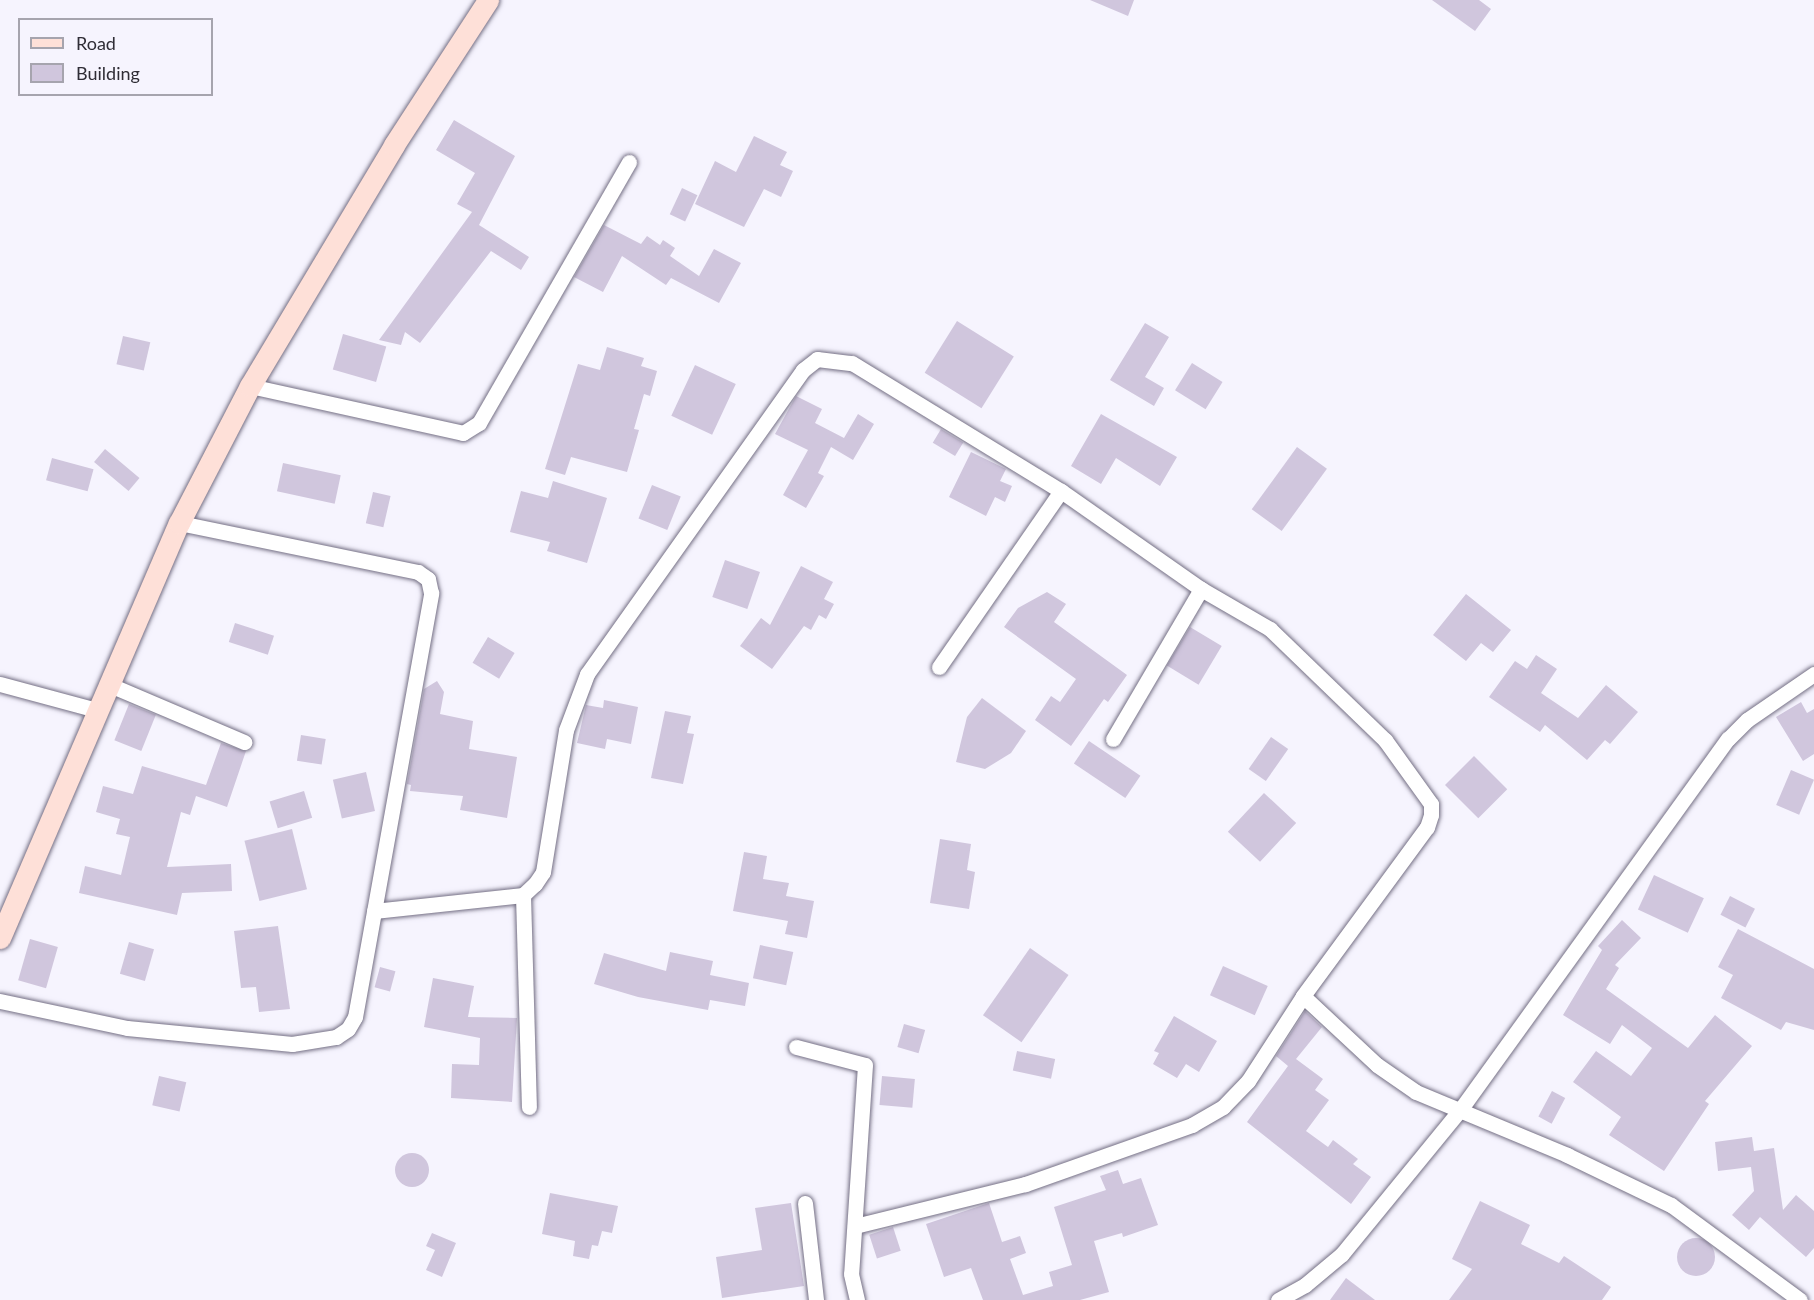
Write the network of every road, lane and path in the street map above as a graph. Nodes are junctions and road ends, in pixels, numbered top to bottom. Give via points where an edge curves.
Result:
1 (488, 0) edge
2 (629, 162) dead end
3 (249, 386) junction
4 (1061, 491) junction
5 (179, 523) junction
6 (1200, 589) junction
7 (939, 667) dead end
8 (1814, 674) edge
9 (0, 684) edge
10 (110, 684) junction
11 (97, 710) junction
12 (1113, 739) dead end
13 (244, 742) dead end
14 (523, 895) junction
15 (374, 911) junction
16 (0, 938) edge
17 (1303, 996) junction
18 (0, 1001) edge
19 (796, 1047) dead end
20 (528, 1107) dead end
21 (1460, 1110) junction
22 (805, 1203) dead end
23 (855, 1226) junction
24 (816, 1300) edge
25 (857, 1300) edge
26 (1278, 1300) edge
27 (1800, 1300) edge

1 - 3 main road via 388,154
2 - 3 street via 479,423 463,433
3 - 5 main road
4 - 6 street
4 - 7 street
4 - 14 street via 852,363 817,359 803,370 587,674 566,730 543,872
5 - 10 main road
5 - 15 street via 418,572 429,579 431,593
6 - 12 street
6 - 17 street via 1270,629 1287,644 1385,740 1431,804 1427,827
8 - 21 street via 1747,720 1728,739
9 - 11 street
10 - 11 main road
10 - 13 street
11 - 16 main road
14 - 15 street
14 - 20 street
15 - 18 street via 355,1017 348,1029 336,1037 292,1044 127,1028
17 - 21 street via 1377,1065 1416,1092
17 - 23 street via 1248,1081 1223,1107 1192,1125 1025,1184
19 - 23 street via 865,1065
21 - 26 street via 1342,1254 1305,1285
21 - 27 street via 1671,1205
22 - 24 street
23 - 25 street via 851,1274

